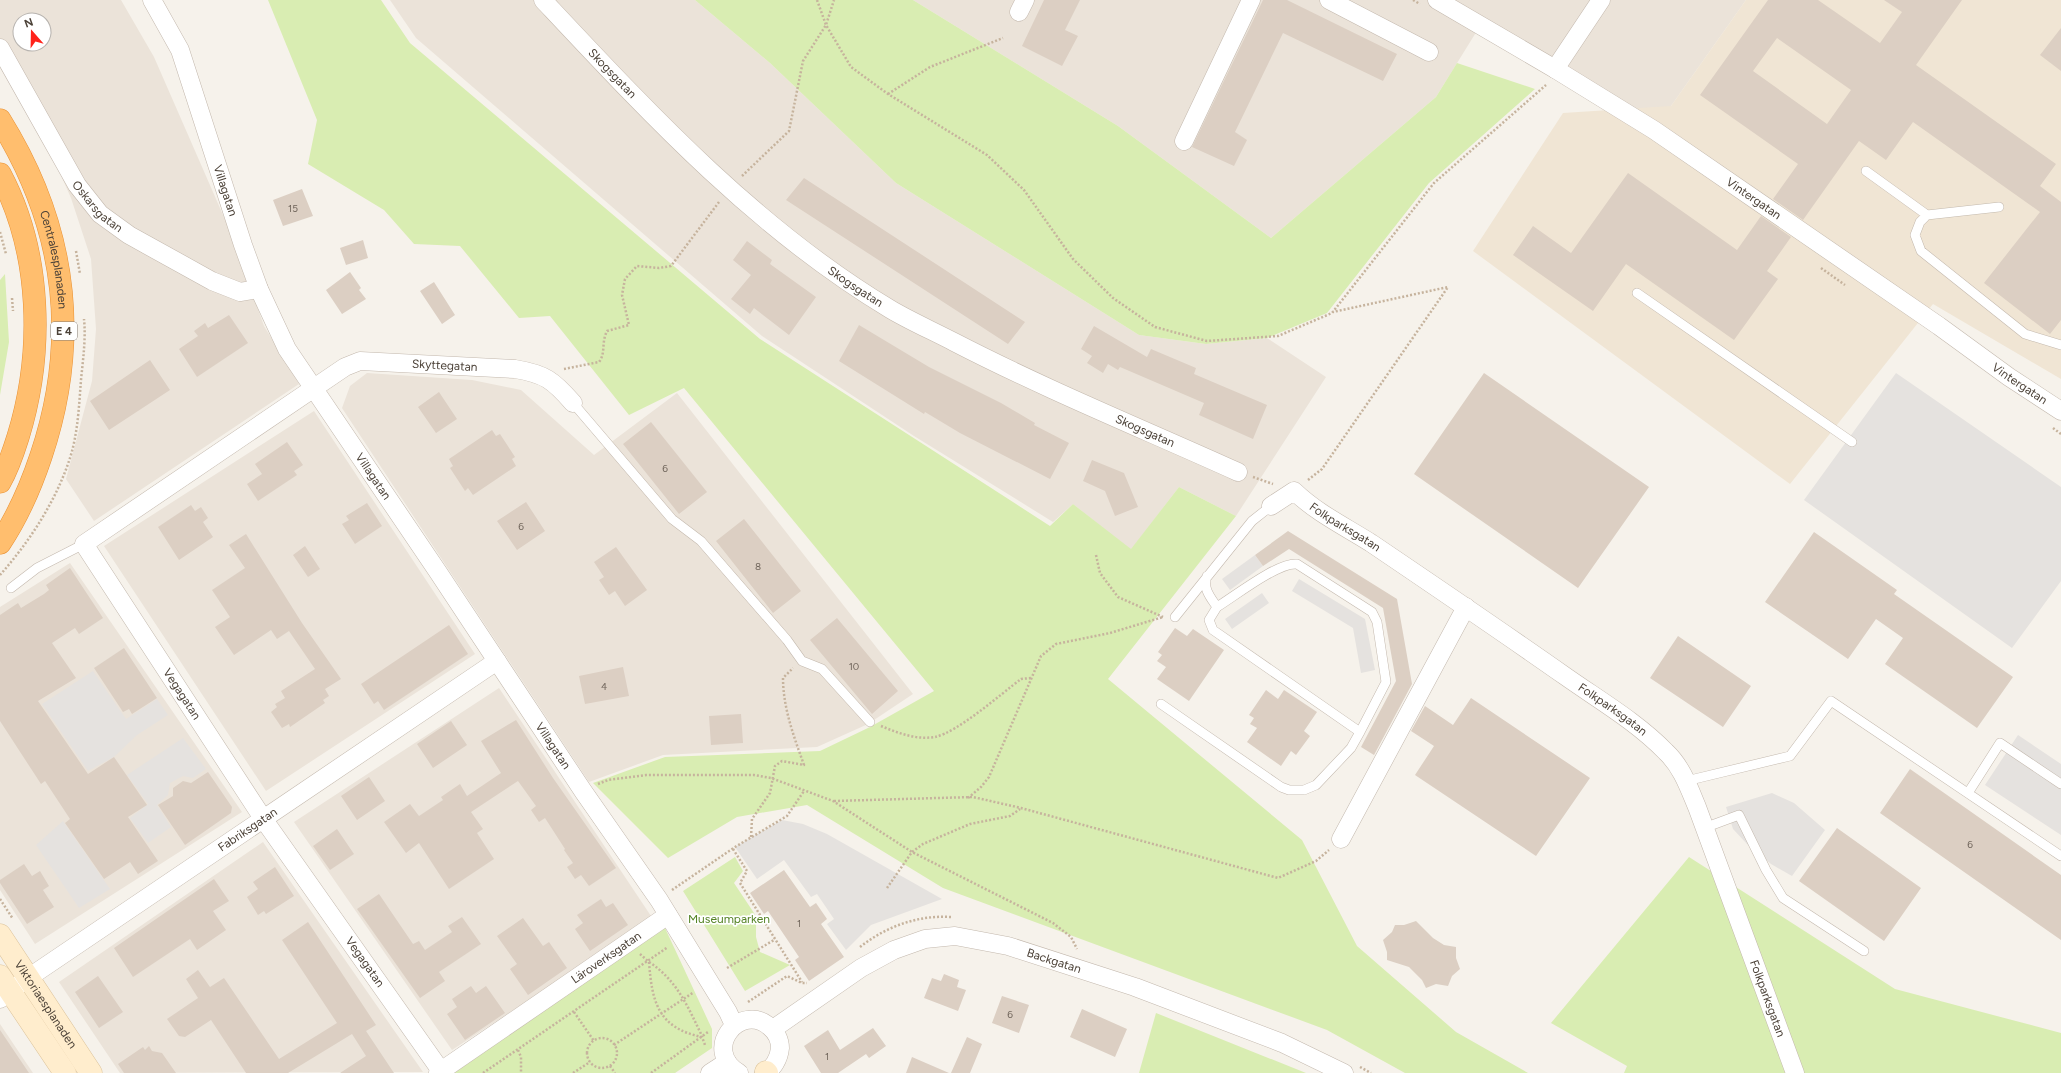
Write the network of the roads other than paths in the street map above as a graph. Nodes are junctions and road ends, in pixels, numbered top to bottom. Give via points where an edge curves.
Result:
1 (152, 0) edge
2 (167, 0) edge
3 (543, 0) edge
4 (1251, 0) edge
5 (1329, 0) edge
6 (1438, 0) edge
7 (1601, 0) edge
8 (0, 48) edge
9 (180, 50) junction
10 (1429, 52) dead end
11 (1552, 75) junction
12 (0, 120) edge
13 (1184, 141) dead end
14 (1866, 171) dead end
15 (0, 174) edge
16 (2000, 207) dead end
17 (1927, 215) junction
18 (259, 289) junction
19 (1637, 293) dead end
20 (2061, 345) edge
21 (314, 390) junction
22 (573, 403) joint
23 (2061, 410) edge
24 (1852, 442) dead end
25 (1238, 472) road end
26 (0, 482) edge
27 (1271, 506) joint
28 (0, 543) edge
29 (84, 544) junction
30 (1207, 576) junction
31 (11, 588) dead end
32 (1217, 607) junction
33 (1466, 607) junction
34 (1176, 617) road end
35 (497, 661) junction
36 (1162, 704) dead end
37 (870, 722) road end
38 (1360, 732) junction
39 (1686, 781) junction
40 (2061, 784) edge
41 (1968, 793) junction
42 (264, 820) junction
43 (1704, 828) junction
44 (1341, 839) road end
45 (2061, 856) edge
46 (668, 915) junction
47 (0, 935) edge
48 (1864, 951) dead end
49 (28, 978) junction
50 (4, 989) edge
51 (734, 1025) junction
52 (773, 1029) junction
53 (723, 1069) edge
54 (439, 1072) edge
55 (65, 1073) edge
56 (91, 1073) edge
57 (766, 1073) edge
58 (1344, 1073) edge
59 (1795, 1073) edge

1 - 9 street, Villagatan
2 - 9 street
3 - 25 street, Skogsgatan via 666,130 729,190 833,271 890,309 1013,372
4 - 13 street
5 - 10 street
6 - 11 street, Vintergatan
7 - 11 street
8 - 18 street, Oskarsgatan via 77,185 100,214 129,235 212,280 240,292
9 - 18 street, Villagatan
11 - 23 street, Vintergatan via 1654,130 2009,377
12 - 28 highway, Centralesplanaden / E 4 via 27,169 43,206 62,291 64,332 60,380 49,433 32,482
14 - 17 lane
15 - 26 highway, Centralesplanaden / E 4 via 18,216 28,255 34,295 35,332 33,376 23,421 8,469
16 - 17 lane
17 - 20 lane via 1920,222 1915,235 1922,251 2025,334
18 - 21 street, Villagatan via 287,349
19 - 24 lane
21 - 22 street, Skyttegatan via 346,367 360,361 535,372 548,378
21 - 29 street
21 - 35 street, Villagatan
22 - 37 lane via 672,519 701,541 788,640 802,661 822,669
27 - 30 lane via 1252,521
27 - 33 street, Folkparksgatan via 1294,491 1320,513
29 - 31 lane via 37,568
29 - 42 street, Vegagatan
30 - 32 lane via 1208,593
30 - 34 lane
32 - 38 lane via 1209,620 1213,630
32 - 38 lane via 1278,568 1291,563 1297,564 1372,612 1377,622 1386,682
33 - 39 street, Folkparksgatan via 1649,736 1667,752
33 - 44 street
35 - 42 street, Fabriksgatan
35 - 46 street, Villagatan
36 - 38 lane via 1281,787 1289,790 1304,790 1316,785 1351,748
39 - 41 lane via 1790,756 1830,701
39 - 43 street, Folkparksgatan
40 - 41 lane via 2000,743
41 - 45 lane
42 - 49 street, Fabriksgatan
42 - 54 street, Vegagatan
43 - 48 lane via 1739,815 1783,898
43 - 59 street, Folkparksgatan
46 - 51 street
46 - 54 street, Läroverksgatan
47 - 49 main road, Viktoriaesplanaden
49 - 50 street, Fabriksgatan
49 - 56 main road, Viktoriaesplanaden
50 - 55 main road, Viktoriaesplanaden
51 - 52 street via 750,1020 763,1022
51 - 53 street via 728,1031 723,1046
52 - 57 street via 778,1038 779,1052 774,1066
52 - 58 street, Backgatan via 861,968 894,950 925,939 955,936 1008,946 1136,987 1282,1043

